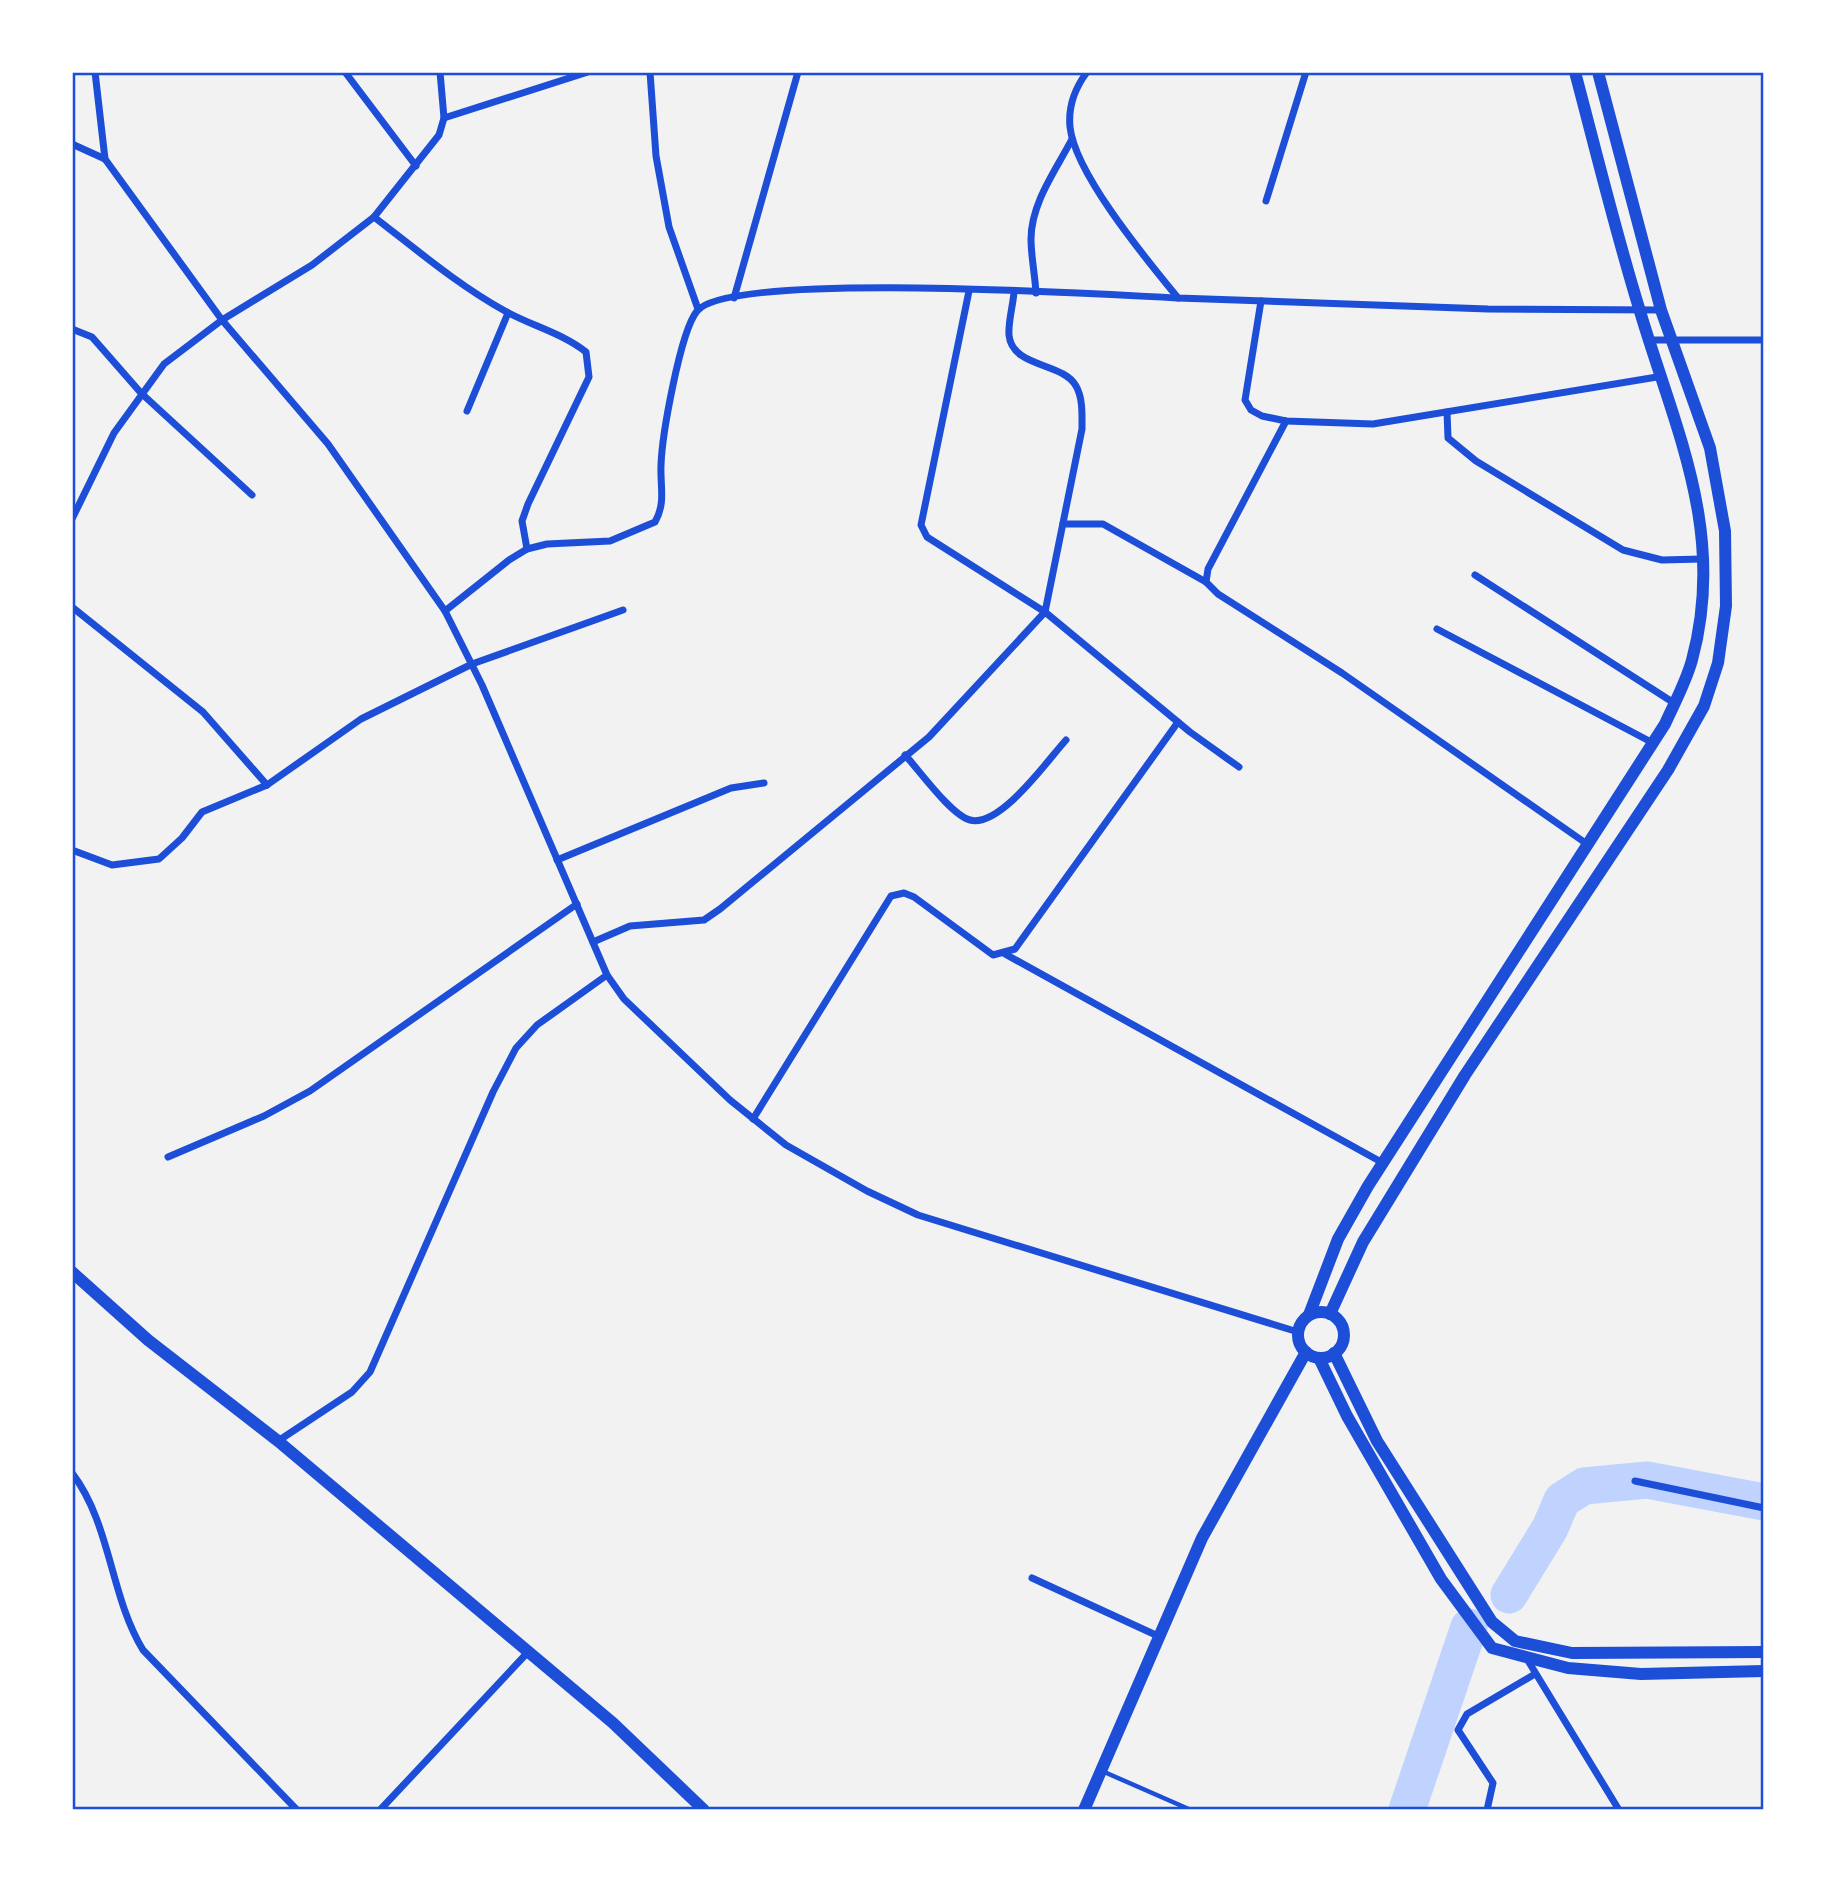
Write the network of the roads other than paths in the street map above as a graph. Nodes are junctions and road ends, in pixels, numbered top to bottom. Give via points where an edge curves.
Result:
1 (95, 72) edge
2 (345, 72) edge
3 (440, 72) edge
4 (588, 72) edge
5 (650, 72) edge
6 (798, 72) edge
7 (1087, 72) edge
8 (1307, 72) edge
9 (1575, 72) edge
10 (1598, 72) edge
11 (444, 118) junction
12 (1072, 139) junction
13 (72, 144) edge
14 (105, 159) junction
15 (416, 166) junction
16 (1266, 201) dead end
17 (374, 217) junction
18 (969, 290) junction
19 (1014, 292) junction
20 (1036, 293) junction
21 (734, 298) junction
22 (1178, 298) junction
23 (1261, 301) junction
24 (1639, 308) junction
25 (698, 309) junction
26 (1661, 310) junction
27 (508, 313) junction
28 (222, 320) junction
29 (72, 329) edge
30 (1649, 340) junction
31 (1670, 340) junction
32 (1764, 340) edge
33 (1663, 376) junction
34 (141, 393) junction
35 (467, 411) dead end
36 (1447, 412) junction
37 (1286, 421) junction
38 (252, 495) dead end
39 (72, 519) edge
40 (1063, 524) junction
41 (527, 549) junction
42 (1702, 559) junction
43 (1475, 575) dead end
44 (1206, 582) junction
45 (72, 607) edge
46 (623, 610) dead end
47 (445, 611) junction
48 (1045, 612) junction
49 (1437, 629) dead end
50 (472, 664) junction
51 (1674, 704) junction
52 (1178, 722) junction
53 (1066, 740) dead end
54 (1653, 743) junction
55 (905, 755) junction
56 (1239, 767) dead end
57 (764, 783) dead end
58 (267, 785) junction
59 (1587, 844) junction
60 (72, 850) edge
61 (557, 860) junction
62 (577, 904) junction
63 (593, 942) junction
64 (1005, 954) junction
65 (607, 975) junction
66 (1462, 1039) junction
67 (1481, 1051) junction
68 (753, 1119) junction
69 (167, 1157) dead end
70 (1383, 1163) junction
71 (72, 1272) edge
72 (1330, 1314) junction
73 (1309, 1315) junction
74 (1298, 1332) junction
75 (1306, 1352) junction
76 (1334, 1353) junction
77 (1319, 1357) junction
78 (278, 1441) junction
79 (72, 1473) edge
80 (1635, 1481) dead end
81 (1764, 1508) edge
82 (1031, 1577) dead end
83 (1158, 1636) junction
84 (529, 1651) junction
85 (1764, 1652) edge
86 (1527, 1659) junction
87 (1764, 1671) edge
88 (1535, 1674) junction
89 (1100, 1770) junction
90 (297, 1810) edge
91 (380, 1810) edge
92 (704, 1810) edge
93 (1084, 1810) edge
94 (1191, 1810) edge
95 (1488, 1810) edge
96 (1619, 1810) edge

1 - 14 street
2 - 15 street
3 - 11 street
4 - 11 street
5 - 25 street via 656,156 667,215
6 - 21 street
7 - 12 street via 1076,86 1070,109
8 - 16 street
9 - 24 main road
10 - 26 main road
11 - 15 street via 439,135
12 - 20 street via 1034,217 1031,239
12 - 22 street via 1109,206
13 - 14 street
14 - 28 street
15 - 17 street
17 - 27 street
17 - 28 street via 312,265
18 - 19 street
18 - 21 street via 845,286 783,289
18 - 48 street via 921,525 927,537
19 - 20 street
19 - 40 street via 1009,337 1015,349 1076,384 1082,402 1082,429
20 - 22 street
21 - 25 street
22 - 23 street
23 - 24 street via 1488,309
23 - 37 street via 1245,400 1262,416
24 - 26 street
24 - 30 main road
25 - 41 street via 688,328 672,395 661,465 663,498 656,522 610,541
26 - 31 main road
27 - 35 street
27 - 41 street via 575,343 586,352 590,365 589,377 522,521
28 - 34 street via 164,364
28 - 47 street via 328,444
29 - 34 street via 92,337
30 - 31 street
30 - 33 main road
31 - 32 street
31 - 67 main road via 1710,448 1725,530 1726,606 1718,663 1704,706 1668,770
33 - 36 street
33 - 42 main road via 1689,461
34 - 38 street
34 - 39 street via 114,433
36 - 37 street via 1373,424
36 - 42 street via 1448,438 1476,461 1623,550 1662,560
37 - 44 street via 1208,569
40 - 44 street via 1103,524
40 - 48 street
41 - 47 street
42 - 51 main road via 1703,591 1692,661
43 - 51 street
44 - 59 street
45 - 58 street via 203,712
46 - 50 street
47 - 50 street
48 - 52 street
48 - 55 street via 929,737
49 - 54 street
50 - 58 street via 361,719
50 - 61 street
51 - 54 main road
52 - 56 street
52 - 64 street via 1015,949
53 - 55 street via 998,814 982,820 968,820 954,809
54 - 59 main road
55 - 63 street via 704,920 630,926
57 - 61 street via 731,788
58 - 60 street via 202,812 159,859 113,866
59 - 66 main road
61 - 62 street
62 - 63 street
62 - 69 street via 310,1091
63 - 65 street
64 - 68 street via 983,950 914,897 904,893 891,896
64 - 70 street
65 - 68 street via 624,999
65 - 78 street via 537,1025 516,1048 369,1372 352,1392
66 - 67 main road
66 - 70 main road
67 - 72 main road via 1363,1242
68 - 74 street via 786,1145 918,1215
70 - 73 main road via 1338,1240
71 - 78 main road via 148,1340
72 - 73 main road
72 - 76 main road via 1344,1333
73 - 74 main road
74 - 75 main road
75 - 77 main road
75 - 83 main road via 1202,1538
76 - 77 main road
76 - 85 main road via 1392,1464 1492,1622 1515,1641 1572,1653
77 - 86 main road via 1347,1416 1441,1579 1492,1648
78 - 84 main road
79 - 90 street via 93,1511 127,1625 143,1650
80 - 81 street
82 - 83 street
83 - 89 main road
84 - 91 street
84 - 92 main road
86 - 87 main road via 1568,1668 1641,1674
86 - 88 street
88 - 95 street via 1467,1714 1458,1730 1493,1783
88 - 96 street
89 - 93 main road
89 - 94 lane

